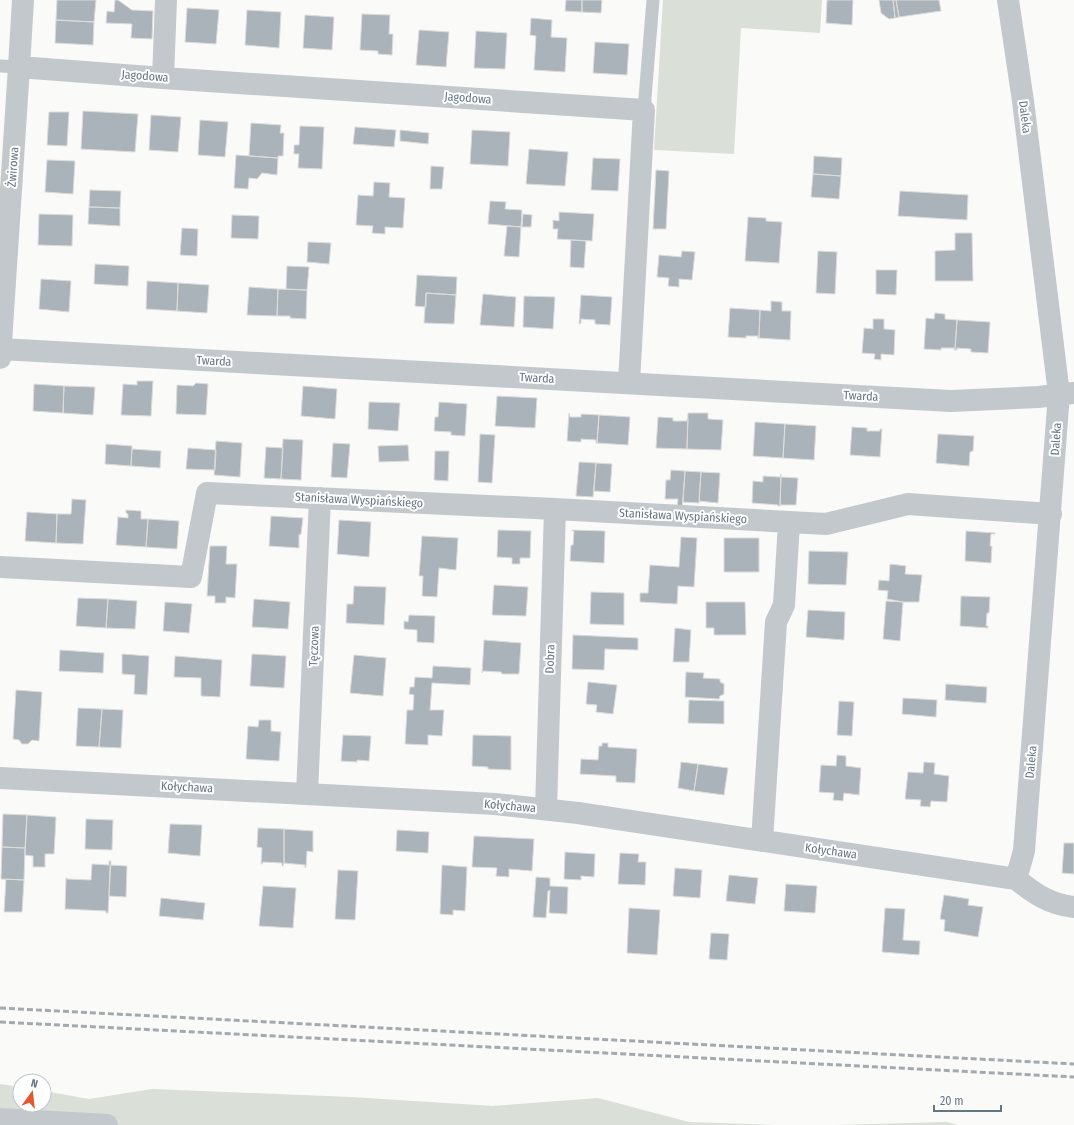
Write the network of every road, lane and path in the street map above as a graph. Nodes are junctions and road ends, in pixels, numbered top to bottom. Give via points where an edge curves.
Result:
1 (23, 0) edge
2 (166, 0) edge
3 (654, 0) edge
4 (1008, 0) edge
5 (10, 66) edge
6 (163, 78) junction
7 (644, 110) junction
8 (0, 352) edge
9 (629, 384) junction
10 (1067, 394) edge
11 (320, 498) junction
12 (555, 509) junction
13 (1051, 514) junction
14 (789, 523) junction
15 (0, 566) edge
16 (0, 778) edge
17 (307, 793) junction
18 (546, 809) junction
19 (762, 841) junction
20 (1016, 879) junction
21 (1074, 907) edge
22 (0, 1119) edge
23 (107, 1125) edge

1 - 5 street, Żwirowa
2 - 6 street
3 - 7 lane
4 - 10 street, Daleka
5 - 6 street, Jagodowa
5 - 8 street, Żwirowa
6 - 7 street, Jagodowa
7 - 9 street
8 - 9 street, Twarda
9 - 10 street, Twarda via 951,402
10 - 13 street, Daleka
11 - 12 street, Stanisława Wyspiańskiego
11 - 15 street, Stanisława Wyspiańskiego via 207,493 191,577
11 - 17 street, Tęczowa
12 - 14 street, Stanisława Wyspiańskiego
12 - 18 street, Dobra
13 - 14 street, Stanisława Wyspiańskiego via 908,504 826,524
13 - 20 street, Daleka via 1024,851
14 - 19 street via 784,605 776,622
16 - 17 street, Kołychawa
17 - 18 street, Kołychawa
18 - 19 street, Kołychawa
19 - 20 street, Kołychawa
20 - 21 street via 1051,902
22 - 23 street

